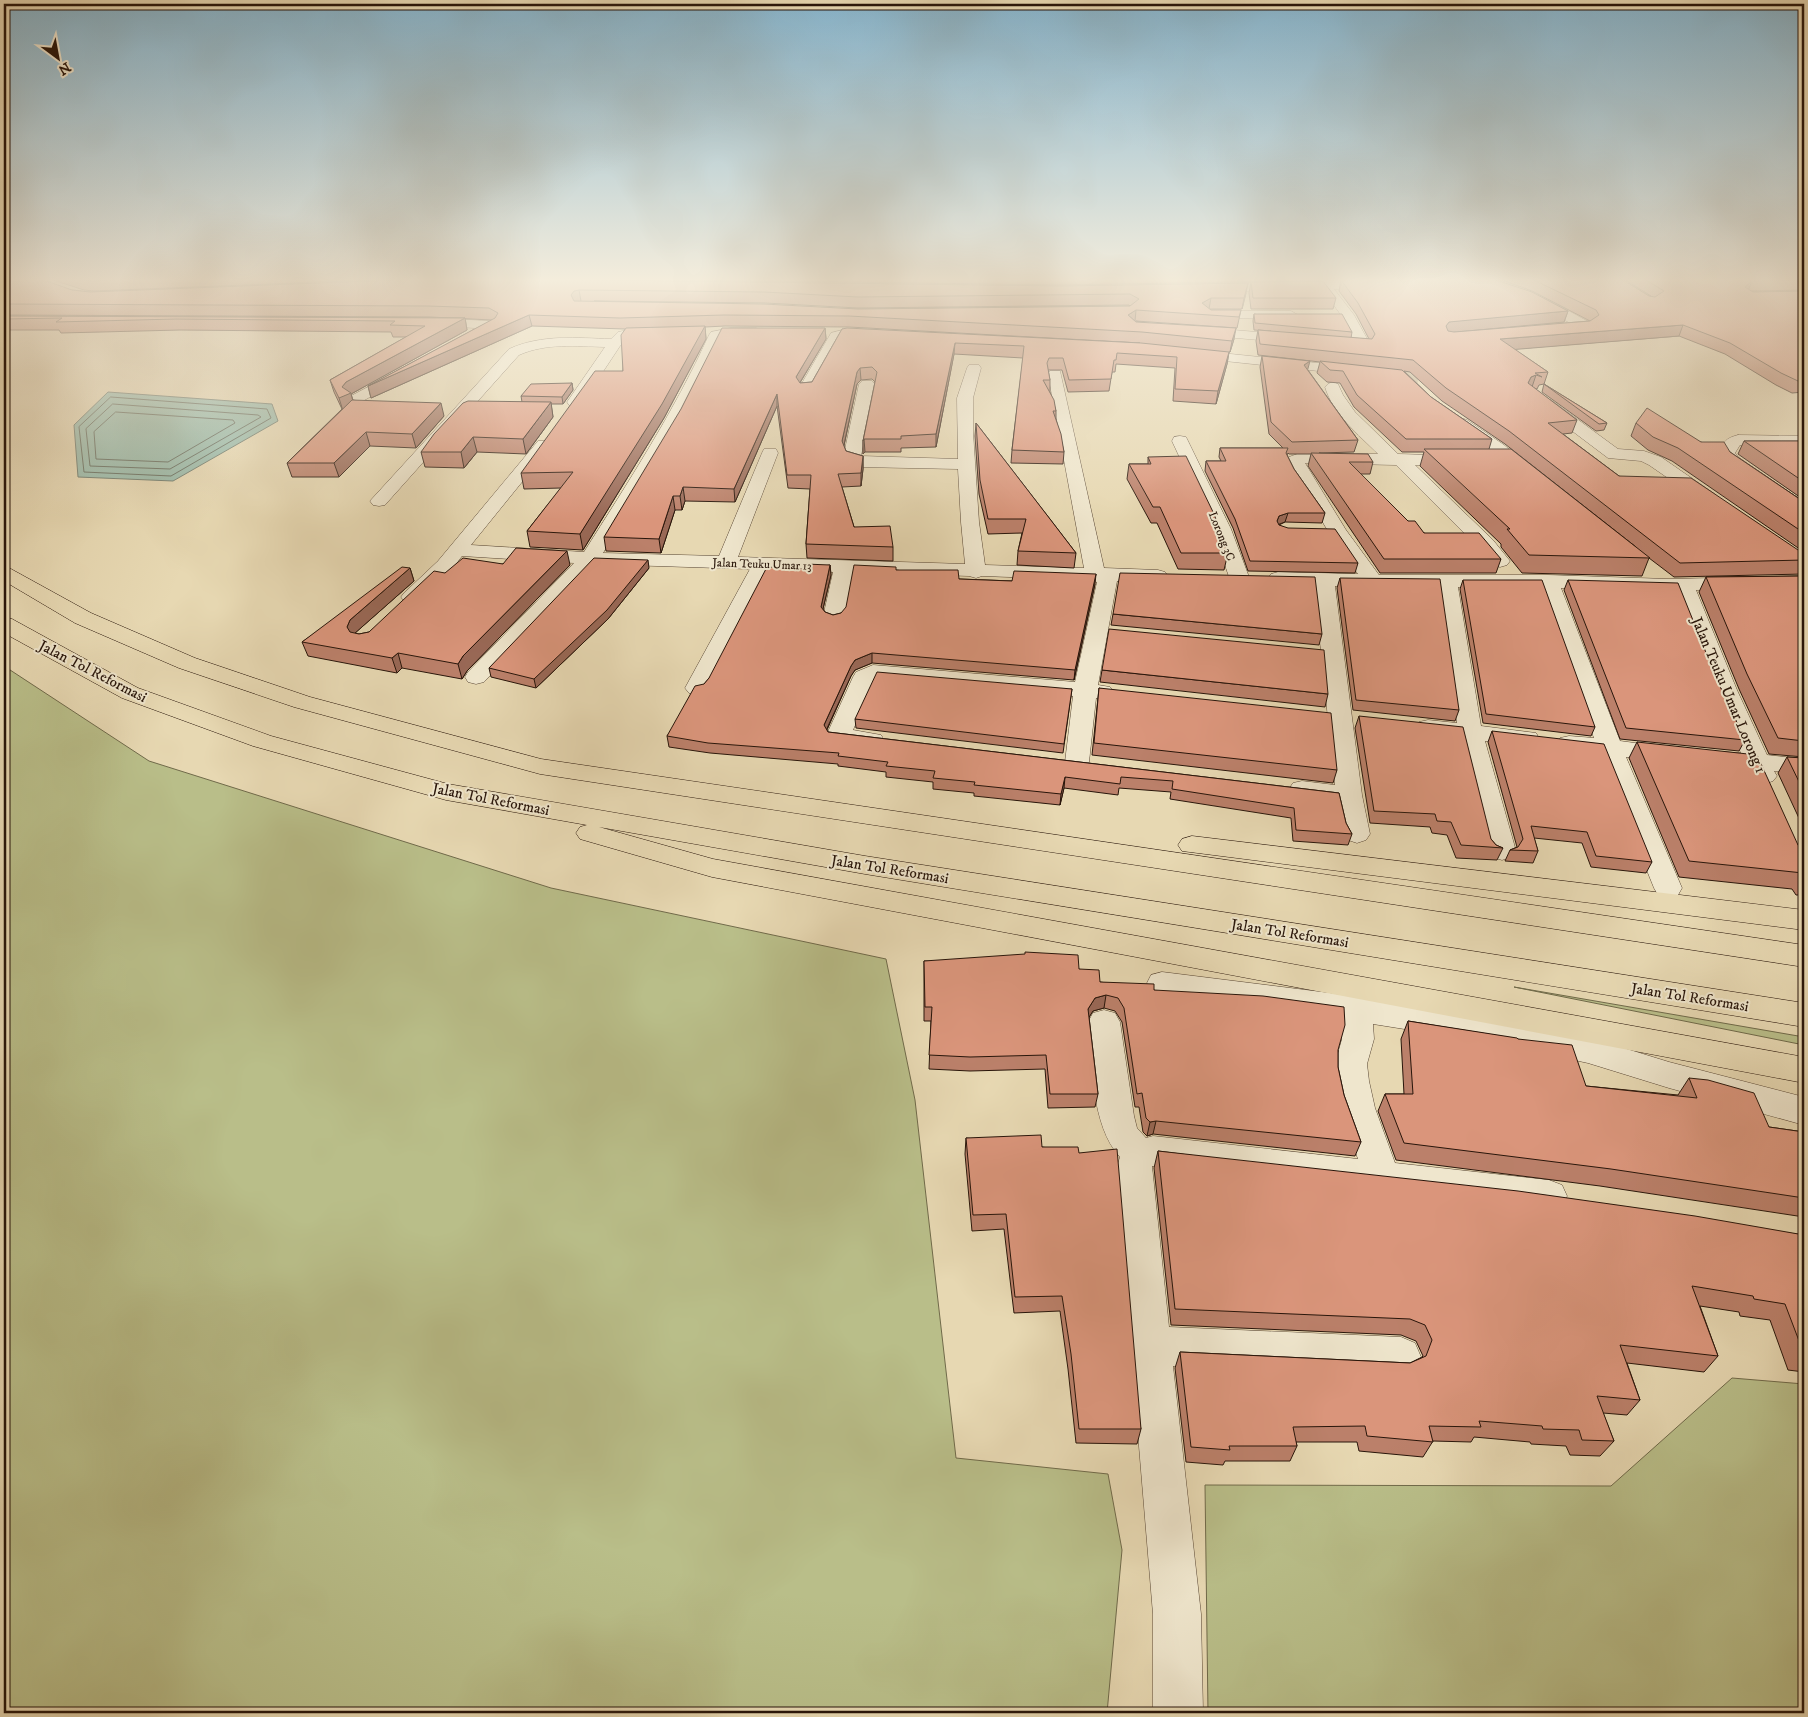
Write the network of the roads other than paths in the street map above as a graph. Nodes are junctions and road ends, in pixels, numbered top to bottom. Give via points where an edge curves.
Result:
1 (509, 358) edge
2 (605, 358) edge
3 (708, 358) edge
4 (824, 358) edge
5 (1228, 358) edge
6 (412, 368) edge
7 (974, 368) dead end
8 (1334, 369) junction
9 (1369, 372) edge
10 (1055, 374) edge
11 (867, 384) edge
12 (806, 390) edge
13 (1534, 394) edge
14 (356, 399) edge
15 (465, 408) junction
16 (484, 408) edge
17 (1449, 415) edge
18 (1180, 441) dead end
19 (1804, 441) edge
20 (770, 453) dead end
21 (1398, 460) junction
22 (1509, 460) junction
23 (968, 464) junction
24 (1539, 483) edge
25 (379, 501) dead end
26 (1725, 509) edge
27 (1804, 510) edge
28 (1312, 531) edge
29 (1337, 531) junction
30 (457, 550) junction
31 (590, 558) junction
32 (726, 563) junction
33 (762, 564) junction
34 (844, 567) junction
35 (1645, 567) edge
36 (976, 572) junction
37 (4, 573) edge
38 (1102, 576) junction
39 (1173, 576) edge
40 (1324, 580) junction
41 (1373, 581) junction
42 (1447, 581) junction
43 (1516, 581) junction
44 (1548, 581) junction
45 (1804, 582) edge
46 (1675, 585) junction
47 (398, 608) edge
48 (834, 618) edge
49 (4, 624) edge
50 (476, 677) dead end
51 (697, 688) edge
52 (1085, 690) junction
53 (1121, 694) edge
54 (1331, 718) junction
55 (1367, 721) edge
56 (1403, 725) edge
57 (1470, 731) junction
58 (894, 742) edge
59 (1610, 748) junction
60 (1077, 762) edge
61 (1757, 762) junction
62 (540, 766) junction
63 (1804, 766) edge
64 (1281, 787) edge
65 (446, 792) junction
66 (1349, 795) junction
67 (1774, 798) edge
68 (1357, 834) dead end
69 (1502, 851) edge
70 (1668, 888) dead end
71 (1804, 920) edge
72 (1804, 956) edge
73 (1162, 984) dead end
74 (1357, 1008) junction
75 (1804, 1015) edge
76 (1104, 1022) dead end
77 (1804, 1070) edge
78 (1804, 1110) edge
79 (1140, 1154) junction
80 (1382, 1176) junction
81 (1576, 1200) edge
82 (1152, 1346) junction
83 (1400, 1358) dead end
84 (1178, 1713) edge

1 - 15 street
2 - 30 street via 532,461
3 - 31 street via 665,438
4 - 12 street
5 - 8 street
6 - 14 street
7 - 23 street via 965,398
8 - 9 street
8 - 21 street via 1326,387 1343,409
10 - 38 street
11 - 23 street via 853,458 859,462
13 - 26 street via 1614,454 1644,456 1655,461
15 - 16 street
15 - 25 street
17 - 22 street
18 - 40 street, Lorong 3C via 1222,529 1229,577
19 - 27 street via 1738,440 1731,443 1726,453 1731,460
20 - 32 street
21 - 22 street
21 - 29 street via 1300,458 1295,461
21 - 43 street via 1486,544
22 - 24 street
23 - 36 street
28 - 29 street
29 - 41 street
30 - 31 street, Jalan Teuku Umar 13
30 - 47 street
31 - 32 street, Jalan Teuku Umar 13
31 - 50 street
32 - 33 street, Jalan Teuku Umar 13
33 - 34 street, Jalan Teuku Umar 13
33 - 51 street
34 - 36 street, Jalan Teuku Umar 13
34 - 48 street
35 - 46 street
36 - 38 street, Jalan Teuku Umar 13
37 - 62 highway via 83,618 187,663 302,702
38 - 39 street, Jalan Teuku Umar 13
38 - 52 street via 1106,633
40 - 41 street
40 - 54 street via 1324,654
41 - 42 street
42 - 43 street
42 - 57 street
43 - 44 street
44 - 46 street
44 - 59 street
45 - 46 street
46 - 61 street, Jalan Teuku Umar Lorong 1
49 - 65 highway, Jalan Tol Reformasi via 130,693 262,741
52 - 53 street
52 - 58 street via 889,672 869,673 864,677 838,736
52 - 60 street
54 - 55 street
54 - 66 street
56 - 57 street
57 - 59 street
57 - 69 street
59 - 61 street
59 - 70 street
61 - 63 street
61 - 67 street, Jalan Teuku Umar Lorong 1
62 - 71 highway
62 - 72 highway
64 - 66 street
65 - 75 highway, Jalan Tol Reformasi via 865,865
65 - 77 highway via 712,868
66 - 68 street
73 - 74 street
74 - 78 street via 1588,1050
74 - 80 street via 1358,1039 1351,1064 1352,1081
76 - 79 street via 1120,1130
79 - 80 street via 1152,1152
79 - 82 street via 1134,1170
80 - 81 street
82 - 83 street
82 - 84 street via 1177,1614

